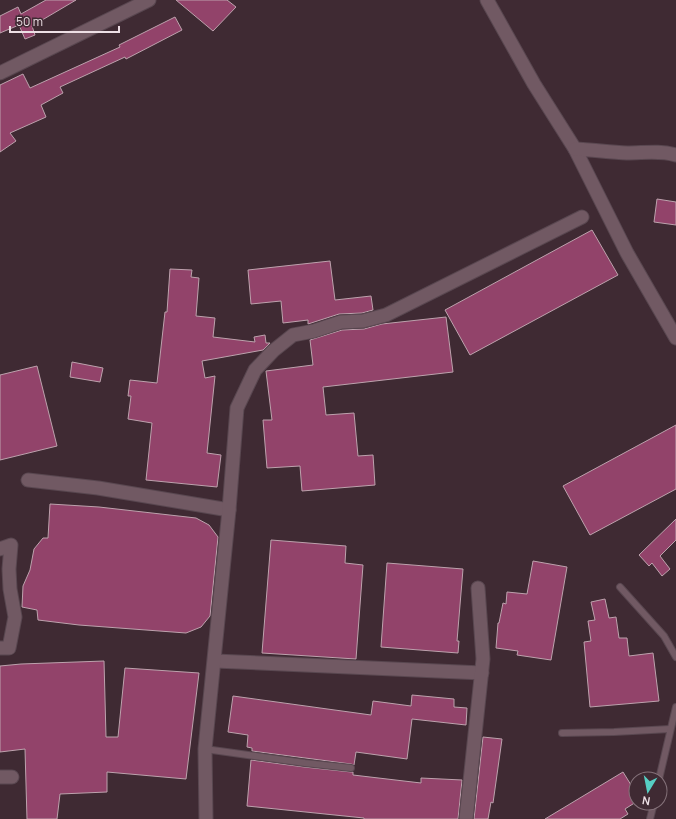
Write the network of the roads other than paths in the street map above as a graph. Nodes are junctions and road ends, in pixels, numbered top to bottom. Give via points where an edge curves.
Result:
1 (149, 0) edge
2 (487, 0) edge
3 (0, 73) edge
4 (575, 149) junction
5 (676, 155) edge
6 (582, 217) dead end
7 (676, 338) edge
8 (28, 480) dead end
9 (230, 510) junction
10 (0, 549) edge
11 (620, 587) dead end
12 (478, 588) dead end
13 (0, 648) edge
14 (676, 657) edge
15 (214, 661) junction
16 (482, 673) junction
17 (676, 707) edge
18 (670, 729) junction
19 (562, 733) dead end
20 (205, 749) junction
21 (351, 768) dead end
22 (661, 771) edge
23 (206, 819) edge
24 (466, 819) edge

1 - 3 street
2 - 4 street via 534,84
4 - 5 street via 628,153 657,151
4 - 7 street via 627,253
6 - 9 street via 386,315 363,321 340,322 293,335 273,351 255,370 237,408
8 - 9 street via 98,488
9 - 15 street
10 - 13 street via 11,545 10,590 15,617 9,648
11 - 14 lane via 664,636
12 - 16 street
15 - 16 street
15 - 20 street
16 - 24 street
17 - 18 lane
18 - 19 lane
18 - 22 lane
20 - 21 lane
20 - 23 street

